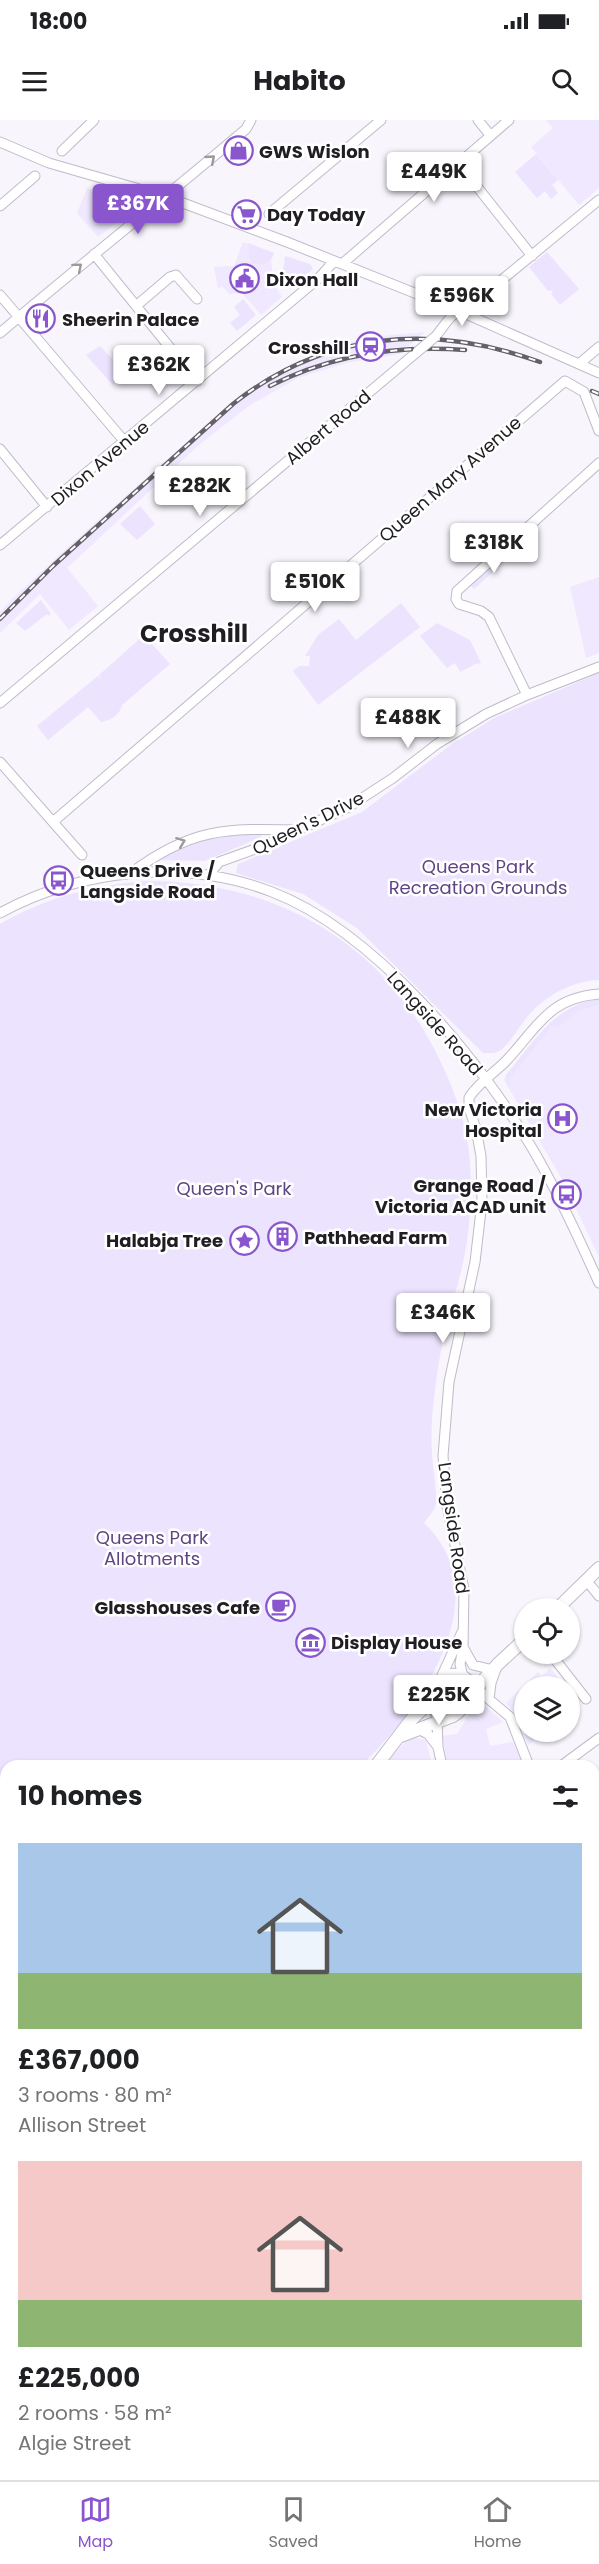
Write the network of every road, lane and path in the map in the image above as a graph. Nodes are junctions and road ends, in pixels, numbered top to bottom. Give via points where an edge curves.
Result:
1 (94, 120) edge
2 (251, 120) edge
3 (381, 120) edge
4 (477, 120) edge
5 (509, 120) edge
6 (490, 135) junction
7 (0, 142) edge
8 (62, 152) dead end
9 (459, 164) junction
10 (35, 176) dead end
11 (167, 197) junction
12 (599, 200) edge
13 (0, 206) edge
14 (269, 214) dead end
15 (94, 254) junction
16 (532, 256) junction
17 (338, 262) junction
18 (0, 295) edge
19 (197, 299) dead end
20 (136, 306) junction
21 (457, 310) junction
22 (19, 317) junction
23 (0, 333) edge
24 (599, 347) edge
25 (579, 364) junction
26 (599, 373) edge
27 (197, 381) junction
28 (599, 432) edge
29 (125, 442) junction
30 (0, 449) edge
31 (599, 463) edge
32 (47, 507) junction
33 (0, 545) edge
34 (599, 667) edge
35 (527, 695) junction
36 (0, 703) edge
37 (0, 762) edge
38 (54, 821) junction
39 (300, 830) junction
40 (82, 855) dead end
41 (132, 873) junction
42 (208, 876) junction
43 (0, 913) edge
44 (599, 994) edge
45 (487, 1080) junction
46 (599, 1283) edge
47 (599, 1568) edge
48 (586, 1580) junction
49 (599, 1596) edge
50 (568, 1598) edge
51 (463, 1629) junction
52 (463, 1647) junction
53 (514, 1649) edge
54 (559, 1664) edge
55 (494, 1666) junction
56 (468, 1684) junction
57 (437, 1686) junction
58 (489, 1699) junction
59 (586, 1699) dead end
60 (435, 1712) junction
61 (418, 1729) junction
62 (400, 1736) junction
63 (599, 1738) edge
64 (438, 1747) junction
65 (381, 1760) edge
66 (441, 1760) edge
67 (528, 1760) edge
68 (569, 1760) edge

1 - 8 street
11 -> 2 street via 246,129
3 - 14 street
4 - 6 street
5 - 6 street, Dixon Avenue
6 - 9 street, Dixon Avenue
7 - 11 street via 49,163
9 - 16 street
9 - 17 street, Dixon Avenue
10 - 13 street
11 - 15 street
11 - 17 street
12 - 16 street, Albert Road
15 - 20 street
22 -> 15 street
16 - 21 street, Albert Road via 470,306
17 - 21 street
17 - 27 street, Dixon Avenue
18 - 22 street
19 - 20 street via 176,275
20 - 27 street
21 - 25 street
21 - 36 street, Albert Road, bridge via 436,336
22 - 23 street
22 - 29 street
24 - 25 street
25 - 26 street
27 - 29 street, Dixon Avenue
28 - 38 street, Queen Mary Avenue via 584,392 565,381
29 - 32 street, Dixon Avenue
30 - 32 street
31 - 35 street via 457,591 459,604 489,617
32 - 33 street, Dixon Avenue
34 - 35 street, Queen's Drive
35 - 39 street, Queen's Drive via 460,729 347,808
37 - 38 street
38 - 40 street
41 -> 39 street via 167,848 202,835 235,830
39 - 42 street, Queen's Drive via 219,862
41 - 42 street, Langside Road
41 - 43 street via 68,885
42 - 45 street, Langside Road via 272,892 325,919 371,953 429,1011
44 - 45 street via 555,1006
45 - 46 street via 553,1184
45 - 51 street, Langside Road via 469,1098 481,1156 481,1211 445,1422 444,1487 464,1589
47 - 48 main road
48 - 49 street
48 - 50 main road
51 - 52 street, Langside Road
51 - 57 street, Langside Road
52 - 55 street via 473,1665
52 - 56 street, Langside Road via 460,1664
53 - 55 main road
54 - 59 street
55 - 56 main road
55 - 58 street
56 - 57 main road via 448,1676
56 - 58 street
56 - 60 main road via 460,1711 450,1717
57 - 60 main road
58 - 67 street via 515,1724
60 - 61 main road
60 - 62 main road via 411,1720
60 - 64 street
61 - 62 main road
61 - 64 street
62 - 65 main road
63 - 68 street
64 - 66 street

